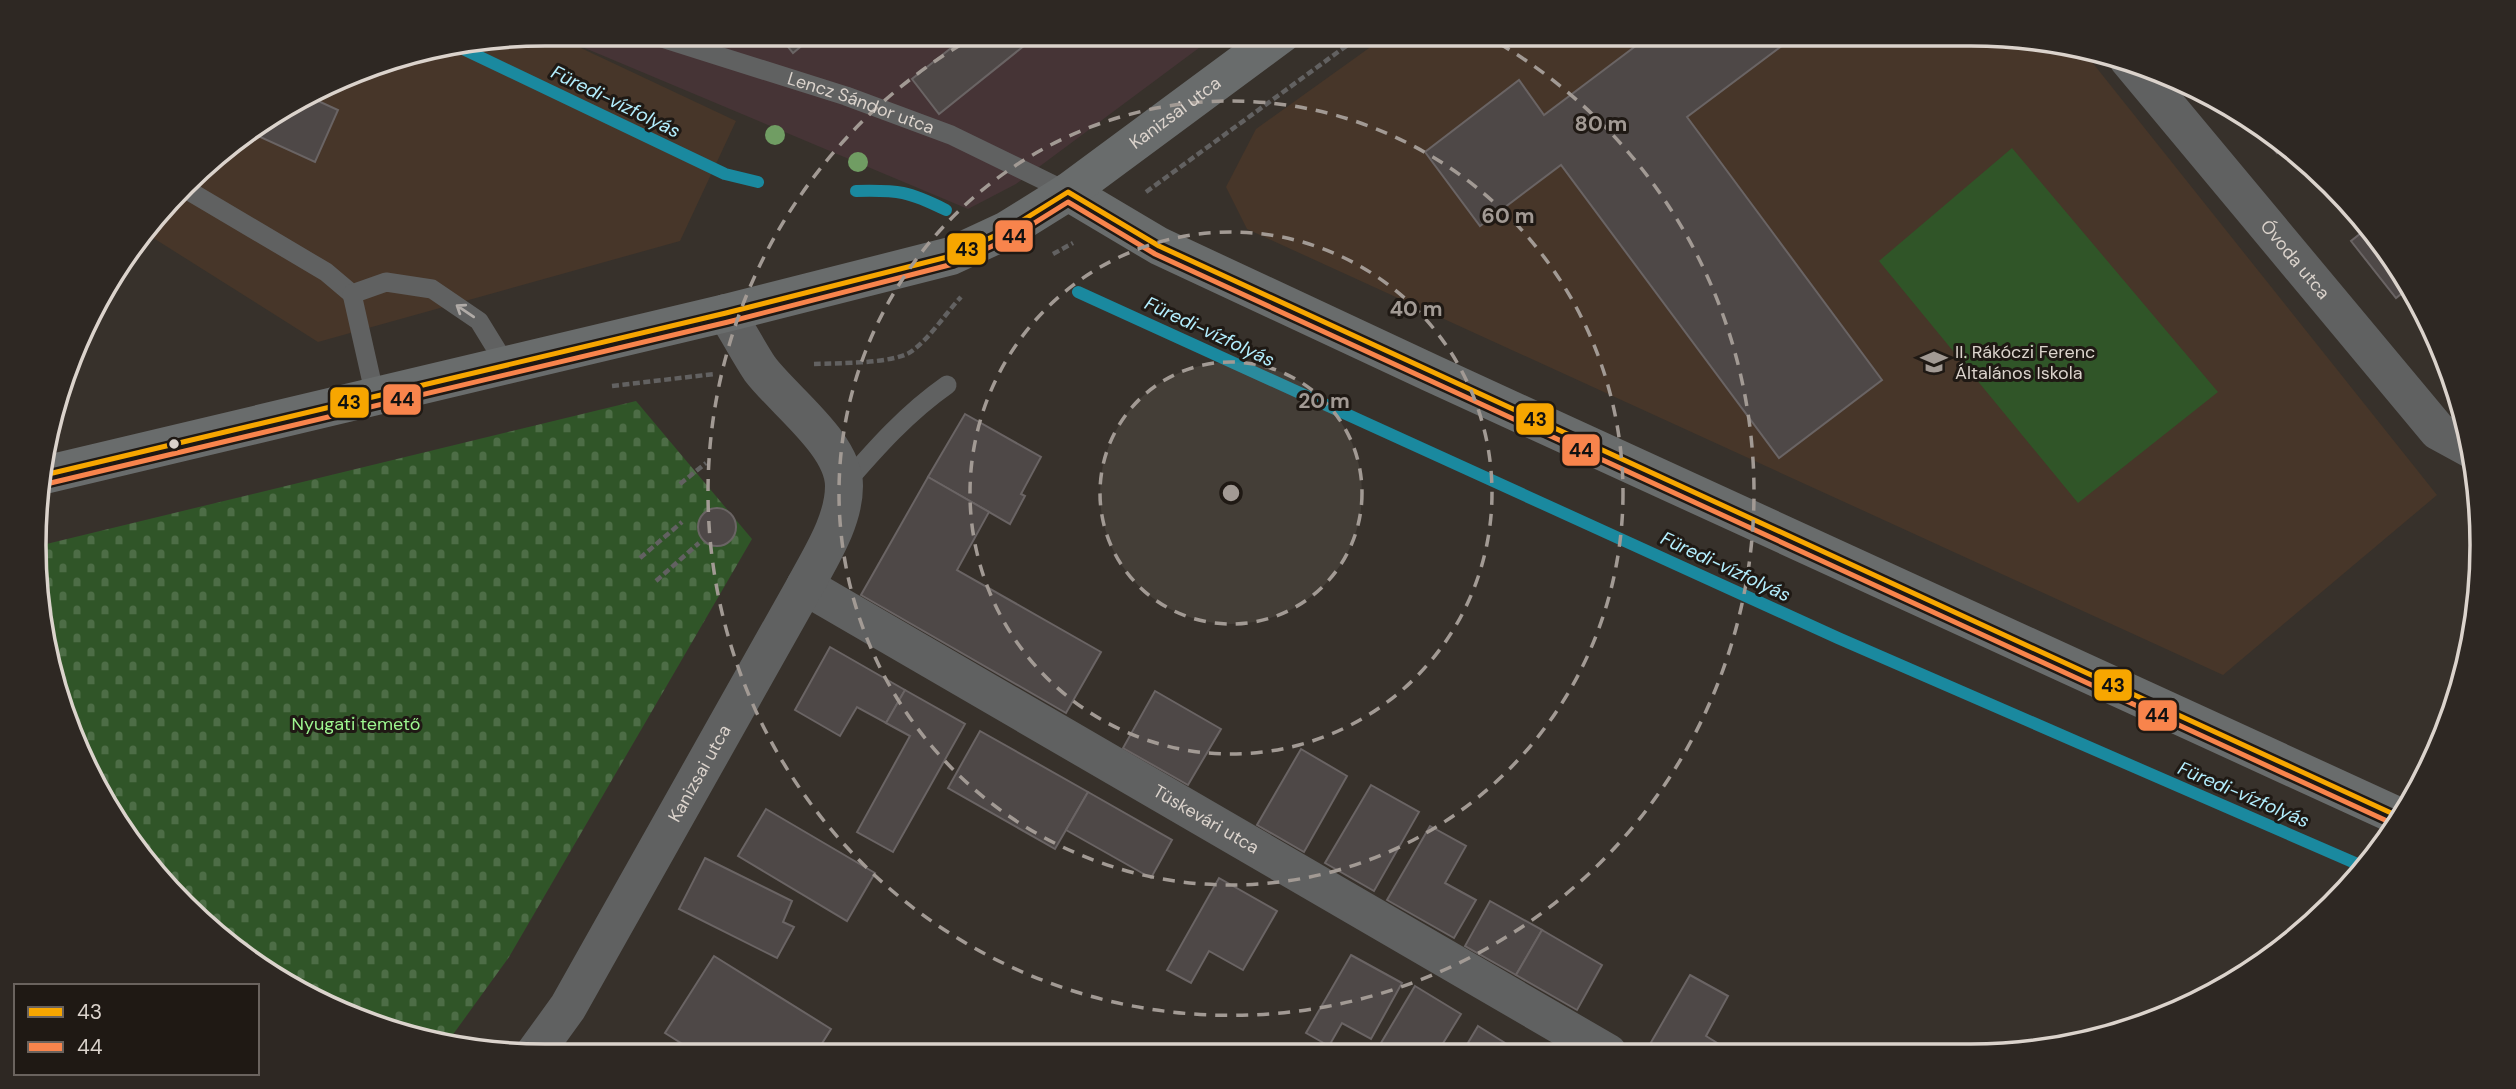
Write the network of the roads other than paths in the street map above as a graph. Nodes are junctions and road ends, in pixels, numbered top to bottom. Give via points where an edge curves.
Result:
1 (687, 46) edge
2 (1265, 46) edge
3 (2142, 76) edge
4 (192, 192) edge
5 (1068, 192) junction
6 (352, 294) junction
7 (726, 313) junction
8 (506, 365) junction
9 (947, 385) dead end
10 (375, 396) junction
11 (2460, 443) edge
12 (51, 473) edge
13 (844, 485) junction
14 (805, 586) junction
15 (2392, 813) edge
16 (541, 1044) edge
17 (1593, 1044) edge

1 - 5 lane, Lencz Sándor utca via 951,135
2 - 5 street, Kanizsai utca
3 - 11 street, Óvoda utca via 2438,431
4 - 6 lane via 327,272
5 - 7 street, Kanizsai utca via 1007,230 951,256
5 - 15 street via 1159,246 1233,281
8 -> 6 lane via 479,321 432,289 386,282
6 - 10 lane
7 - 8 street, Kanizsai utca
7 - 13 street via 760,368 827,444 839,463
8 - 10 street, Kanizsai utca
9 - 13 lane, Kanizsai utca via 889,434
10 - 12 street, Kanizsai utca
13 - 14 street, Kanizsai utca via 829,541
14 - 16 street, Kanizsai utca via 568,1007
14 - 17 street, Tüskevári utca

